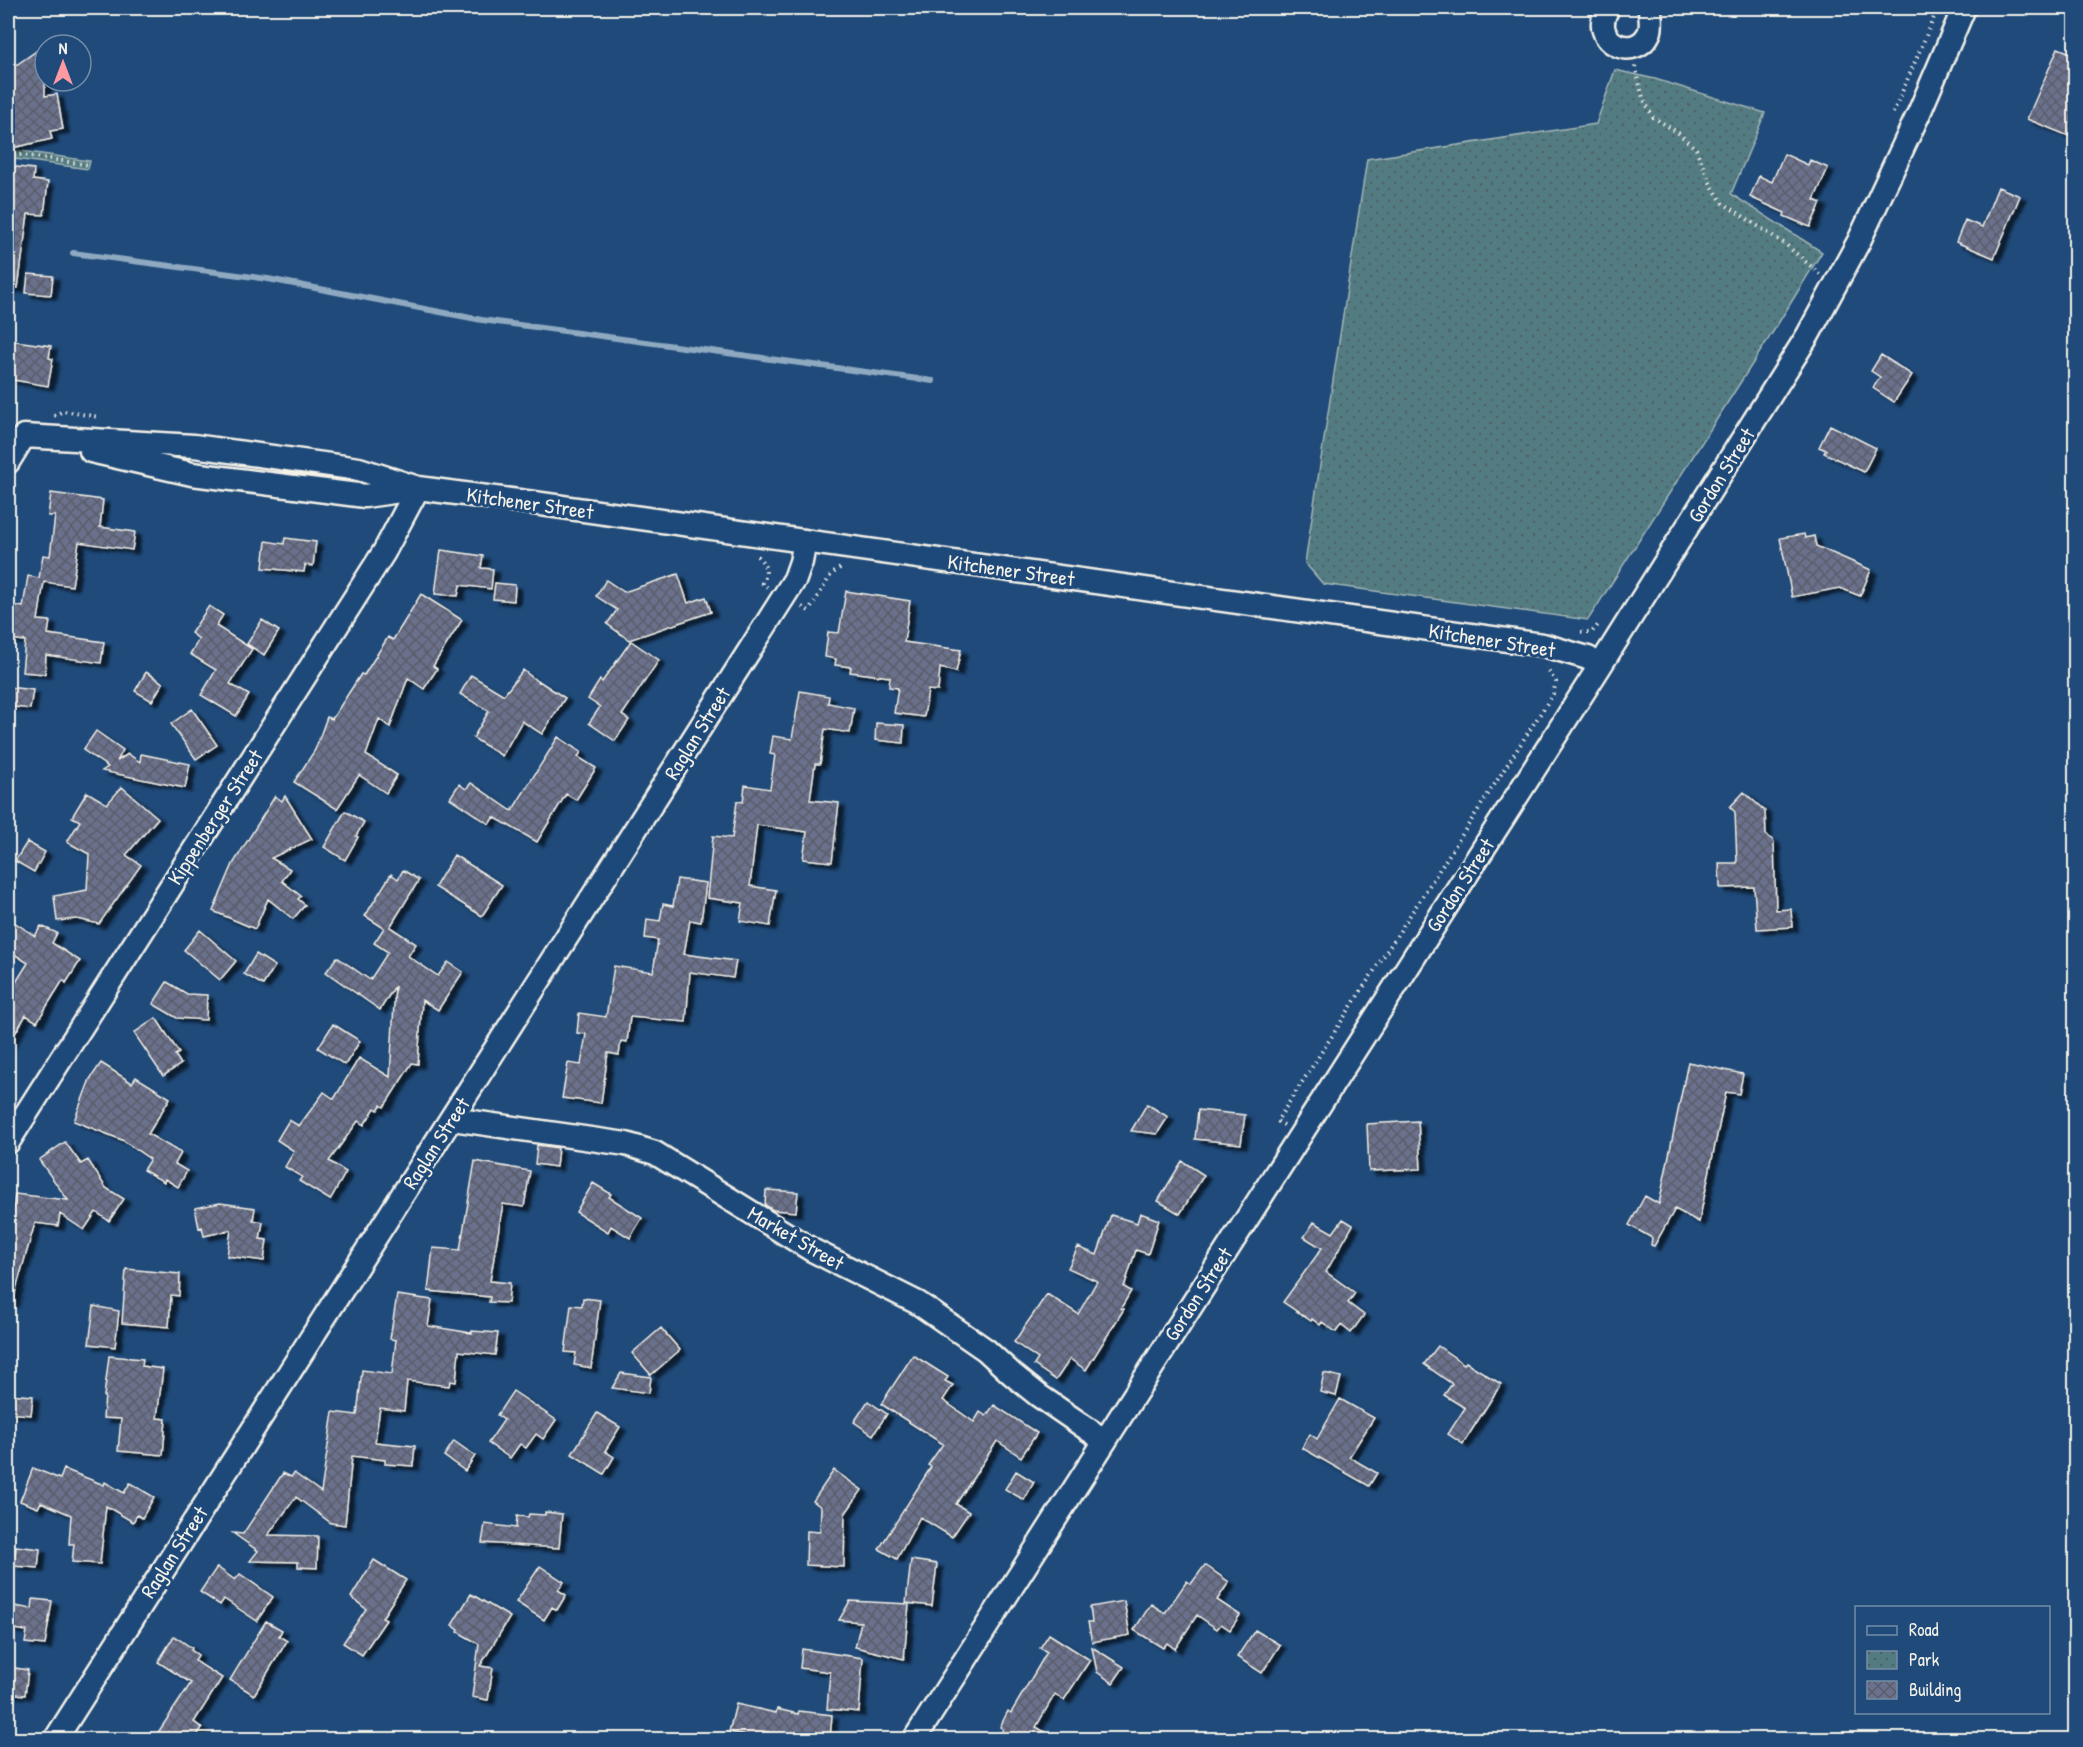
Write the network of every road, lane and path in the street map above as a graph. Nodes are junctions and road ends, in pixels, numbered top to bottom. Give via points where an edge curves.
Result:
1 (1608, 8) edge
2 (1650, 8) edge
3 (1938, 8) edge
4 (1964, 8) edge
5 (1632, 47) junction
6 (1889, 122) dead end
7 (8, 153) edge
8 (90, 165) dead end
9 (1825, 266) dead end
10 (1820, 274) junction
11 (1815, 282) dead end
12 (16, 435) edge
13 (8, 462) edge
14 (418, 488) junction
15 (805, 541) junction
16 (1603, 617) dead end
17 (1574, 631) dead end
18 (1544, 666) dead end
19 (1600, 666) junction
20 (452, 1119) junction
21 (1300, 1136) junction
22 (8, 1143) edge
23 (1105, 1441) junction
24 (55, 1740) edge
25 (914, 1740) edge

1 - 5 street via 1602,16 1602,29 1608,40 1619,47
2 - 5 street via 1650,30 1644,41
3 - 6 path
4 - 19 street, Gordon Street via 1859,241 1808,336
5 - 10 path via 1642,98 1653,117 1696,149 1711,185 1724,203 1785,244
7 - 8 path
9 - 10 path
10 - 11 path
12 - 13 street
12 - 14 street, Kitchener Street via 192,474 365,496
14 - 15 street, Kitchener Street
14 - 22 street, Kippenberger Street via 384,552
15 - 19 street, Kitchener Street via 1543,645 1588,658
15 - 20 street, Raglan Street via 795,579
16 - 17 path via 1592,632
18 - 21 path via 1556,682 1553,694 1276,1121
19 - 21 street, Gordon Street
20 - 23 street, Market Street via 626,1144 655,1153 812,1250 918,1303
20 - 24 street, Raglan Street
21 - 23 street, Gordon Street
23 - 25 street, Gordon Street

